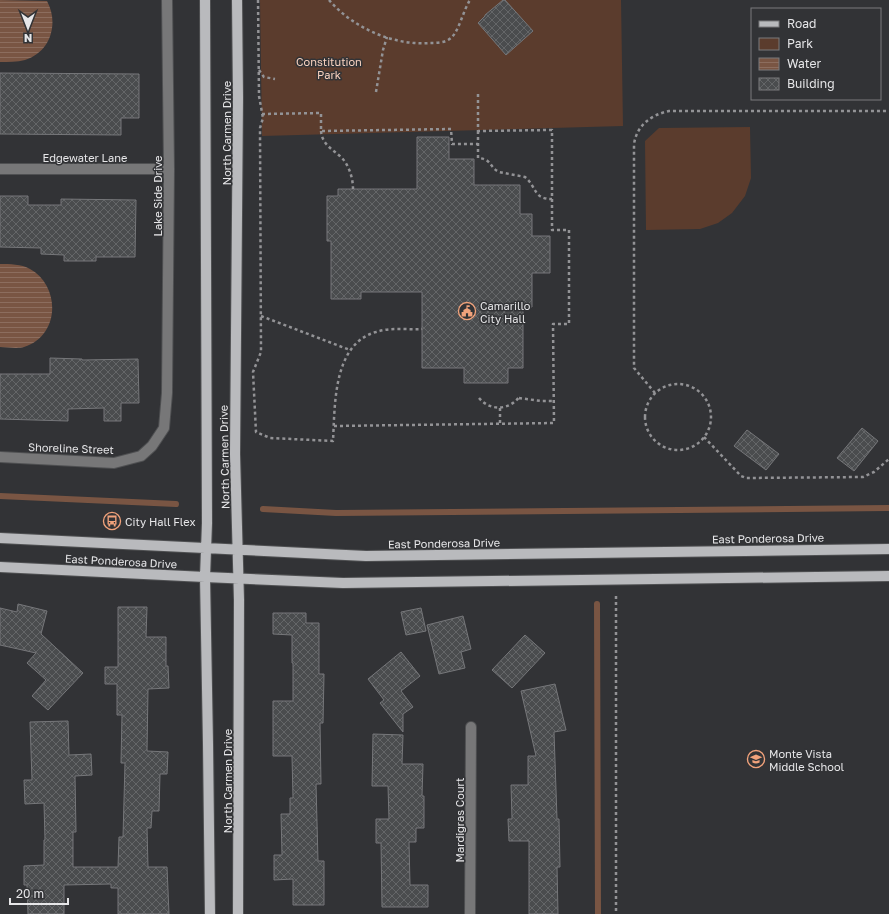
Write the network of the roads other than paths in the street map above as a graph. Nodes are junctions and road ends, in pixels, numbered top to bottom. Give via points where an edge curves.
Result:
1 (167, 0) edge
2 (205, 0) edge
3 (237, 0) edge
4 (0, 169) edge
5 (169, 169) junction
6 (167, 393) joint
7 (0, 457) edge
8 (0, 538) edge
9 (206, 548) junction
10 (889, 549) edge
11 (238, 550) junction
12 (0, 567) edge
13 (889, 576) edge
14 (205, 577) junction
15 (239, 578) junction
16 (471, 727) dead end
17 (210, 914) edge
18 (238, 914) edge
19 (470, 914) edge

1 - 5 street, Lake Side Drive
2 - 9 main road, North Carmen Drive
3 - 11 main road, North Carmen Drive via 235,454
4 - 5 street, Edgewater Lane
5 - 6 street, Lake Side Drive
6 - 7 street, Shoreline Street via 164,428 152,446 141,456 114,463
8 - 9 main road, East Ponderosa Drive
9 - 11 main road, East Ponderosa Drive
9 - 14 main road, North Carmen Drive
10 - 11 main road, East Ponderosa Drive via 374,556
11 - 15 main road, North Carmen Drive
12 - 14 main road, East Ponderosa Drive
13 - 15 main road, East Ponderosa Drive via 343,583
14 - 15 main road, East Ponderosa Drive
14 - 17 main road, North Carmen Drive
15 - 18 main road, North Carmen Drive
16 - 19 street, Mardigras Court

